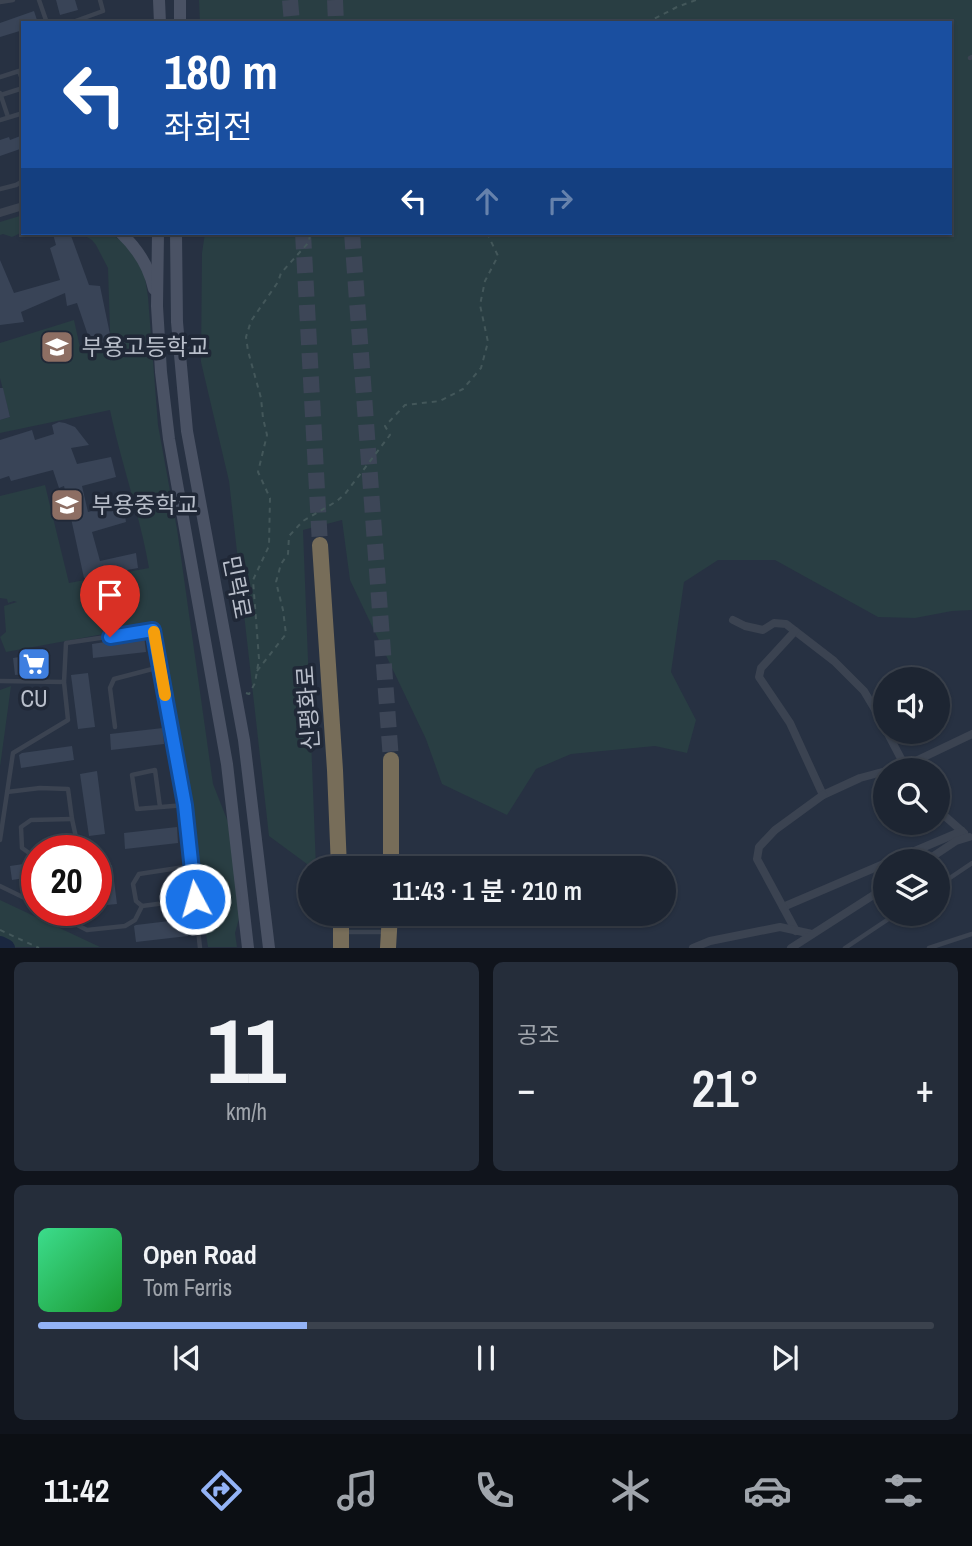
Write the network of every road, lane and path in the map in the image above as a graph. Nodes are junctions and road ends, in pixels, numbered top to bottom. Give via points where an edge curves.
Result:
1 (13, 0) edge
2 (39, 0) edge
3 (100, 0) edge
4 (159, 0) edge
5 (180, 0) edge
6 (696, 0) edge
7 (0, 2) edge
8 (46, 21) edge
9 (76, 21) edge
10 (160, 21) edge
11 (180, 21) edge
12 (650, 21) edge
13 (21, 76) edge
14 (0, 77) edge
15 (21, 89) edge
16 (0, 94) edge
17 (21, 114) edge
18 (8, 117) junction
19 (0, 120) edge
20 (21, 182) edge
21 (0, 189) edge
22 (21, 207) edge
23 (0, 213) edge
24 (123, 235) edge
25 (158, 235) edge
26 (176, 235) edge
27 (310, 235) edge
28 (488, 235) edge
29 (157, 306) junction
30 (320, 545) tunnel mouth
31 (733, 620) dead end
32 (795, 631) junction
33 (160, 667) junction
34 (257, 671) junction
35 (0, 681) edge
36 (64, 682) junction
37 (235, 690) junction
38 (873, 707) edge
39 (115, 727) dead end
40 (972, 734) edge
41 (925, 758) edge
42 (391, 760) tunnel mouth
43 (873, 774) edge
44 (7, 792) junction
45 (823, 795) junction
46 (185, 805) junction
47 (160, 807) junction
48 (72, 819) junction
49 (950, 820) edge
50 (968, 834) edge
51 (22, 835) edge
52 (75, 835) edge
53 (0, 840) edge
54 (925, 849) edge
55 (945, 849) edge
56 (339, 856) edge
57 (391, 856) edge
58 (972, 863) edge
59 (191, 866) junction
60 (873, 869) edge
61 (950, 878) edge
62 (0, 886) edge
63 (873, 895) edge
64 (21, 896) edge
65 (195, 899) junction
66 (142, 906) junction
67 (783, 907) junction
68 (79, 926) edge
69 (877, 926) edge
70 (0, 930) edge
71 (796, 931) junction
72 (811, 934) junction
73 (972, 934) edge
74 (341, 939) edge
75 (388, 940) edge
76 (39, 947) edge
77 (200, 947) edge
78 (248, 947) edge
79 (269, 947) edge
80 (693, 947) edge
81 (791, 947) edge
82 (845, 947) edge
83 (929, 947) edge

1 - 7 lane
2 - 8 lane
3 - 9 lane via 103,11
4 - 10 main road
5 - 11 main road
6 - 12 path
13 - 14 lane via 19,71
15 - 16 lane
16 - 18 lane
17 - 18 lane
18 - 19 lane
20 - 21 lane
22 - 23 street
24 - 29 main road via 146,265
25 - 29 main road, 민락로
26 - 37 main road, 민락로 via 177,321 187,431
27 - 34 path via 309,242 281,273 246,337 267,435 258,472 270,498 269,546 254,580
28 - 34 path via 498,256 485,281 480,305 488,342 481,368 463,390 440,401 405,405 385,426 390,435 345,494 303,521 289,536 288,554 276,582 286,634
29 - 78 main road, 민락로 via 169,439 227,764
30 - 56 highway, 신평화로
31 - 32 street via 763,629 786,624
32 - 38 street via 834,661
32 - 45 street via 761,668 759,677 790,723
33 - 36 lane via 153,630 91,639 66,643
33 - 39 lane via 114,679 110,688
33 - 46 lane
34 - 37 path via 249,694
35 - 36 lane
36 - 44 lane via 68,720 13,752
37 - 79 main road, 민락로
40 - 41 street
42 - 57 highway
43 - 45 street
44 - 48 lane via 68,789
44 - 53 lane
45 - 67 street via 775,830 759,848 757,859
46 - 47 lane
46 - 59 lane
47 - 47 lane via 137,809 132,775 155,770
48 - 51 lane via 31,820 22,827
48 - 52 lane
49 - 50 street
50 - 54 street
50 - 55 street
58 - 61 lane
59 - 65 lane
59 - 66 lane via 139,874 133,884 136,901
60 - 67 street
62 - 64 lane
63 - 72 street
65 - 66 lane
65 - 77 lane
66 - 68 lane via 135,920 125,926 87,930
67 - 71 street
69 - 82 lane
70 - 76 path
71 - 72 street
71 - 80 street via 780,927
72 - 81 street
73 - 83 lane
74 - 75 lane

